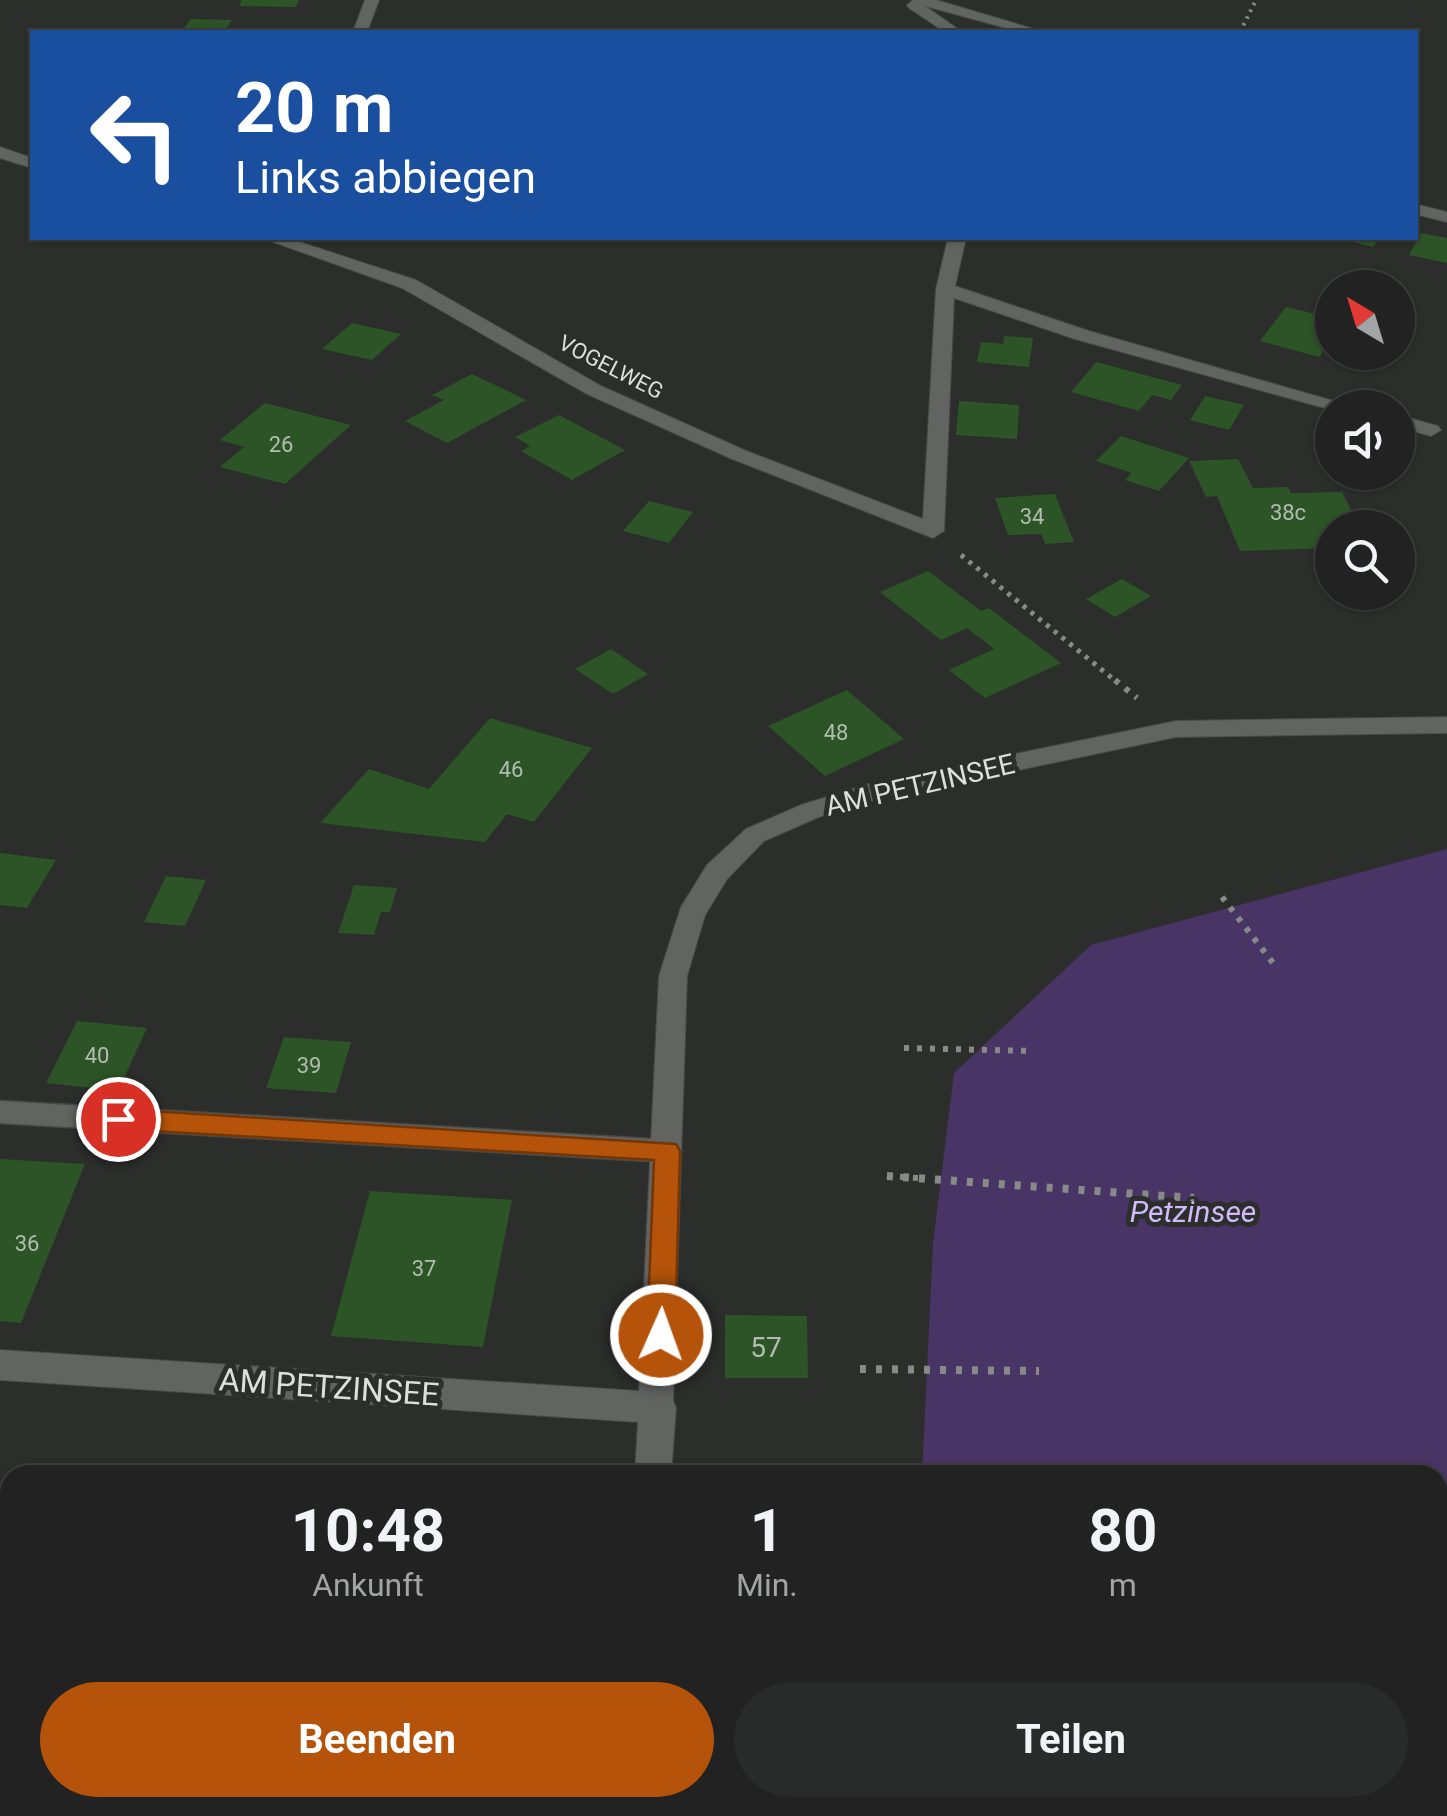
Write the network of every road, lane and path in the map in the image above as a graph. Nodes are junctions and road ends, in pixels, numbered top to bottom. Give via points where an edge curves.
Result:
1 (372, 0) edge
2 (907, 0) edge
3 (920, 0) edge
4 (1256, 0) edge
5 (1028, 29) edge
6 (361, 30) edge
7 (951, 30) edge
8 (1241, 30) edge
9 (0, 152) edge
10 (30, 162) edge
11 (1418, 210) edge
12 (1447, 217) edge
13 (278, 240) edge
14 (957, 240) edge
15 (945, 289) junction
16 (1315, 399) edge
17 (1415, 425) edge
18 (1431, 430) dead end
19 (933, 532) junction
20 (1447, 725) edge
21 (1176, 729) junction
22 (1222, 897) dead end
23 (1273, 963) dead end
24 (904, 1048) dead end
25 (1033, 1051) dead end
26 (0, 1112) edge
27 (667, 1151) junction
28 (886, 1176) dead end
29 (1194, 1198) dead end
30 (0, 1366) edge
31 (860, 1368) dead end
32 (1040, 1371) dead end
33 (658, 1408) junction
34 (654, 1465) edge

1 - 6 street
2 - 7 street
3 - 5 street
4 - 8 path
9 - 10 street
11 - 12 street
13 - 19 street, VOGELWEG via 408,284 594,390
14 - 15 street
15 - 16 street via 1082,335
15 - 19 street
17 - 18 street
19 - 21 path
20 - 21 street, AM PETZINSEE
21 - 27 street, AM PETZINSEE via 868,794 756,836 717,872 691,914 673,976
22 - 23 path
24 - 25 path
26 - 27 lane
27 - 33 street, AM PETZINSEE
28 - 29 path
30 - 33 street, AM PETZINSEE
31 - 32 path
33 - 34 street, AM PETZINSEE

